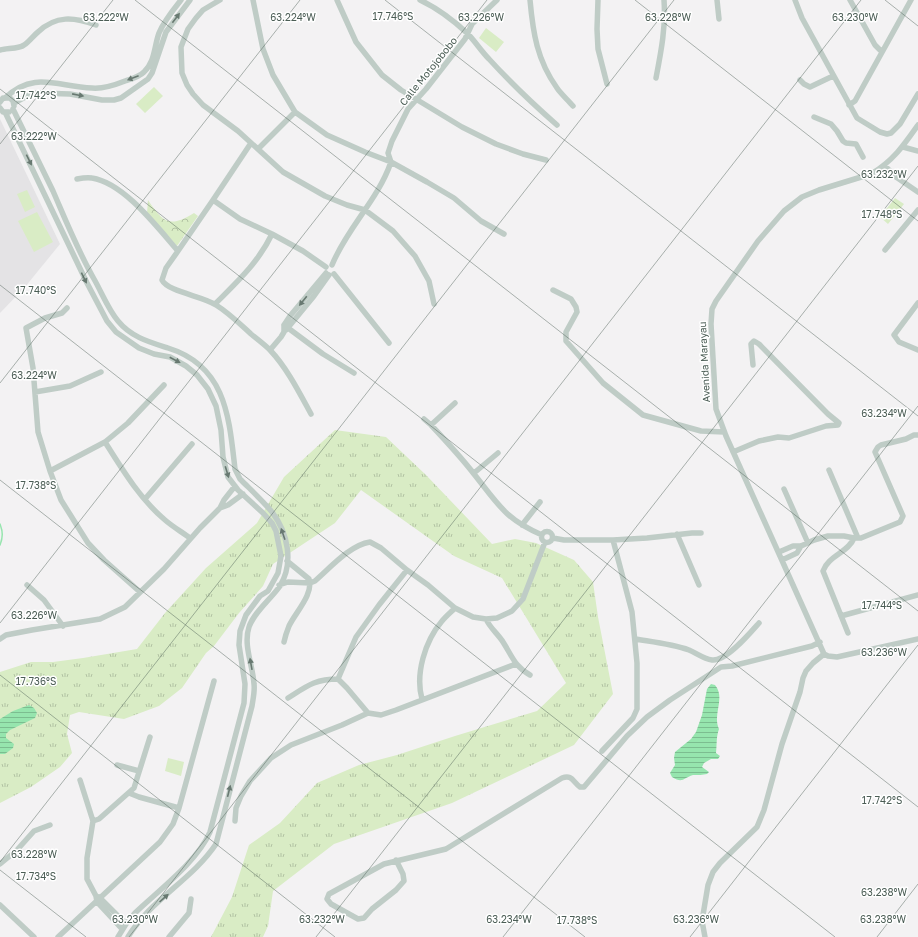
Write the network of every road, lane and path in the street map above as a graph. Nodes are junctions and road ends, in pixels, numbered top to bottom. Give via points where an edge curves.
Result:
1 (181, 0) edge
2 (190, 0) edge
3 (220, 0) edge
4 (253, 0) edge
5 (420, 0) edge
6 (497, 0) edge
7 (530, 0) edge
8 (598, 0) edge
9 (664, 0) edge
10 (718, 0) edge
11 (795, 0) edge
12 (850, 0) edge
13 (911, 0) edge
14 (339, 1) edge
15 (719, 19) dead end
16 (96, 25) dead end
17 (468, 34) junction
18 (0, 46) edge
19 (7, 48) junction
20 (0, 50) edge
21 (882, 51) junction
22 (833, 76) junction
23 (656, 78) dead end
24 (800, 80) dead end
25 (607, 84) dead end
26 (918, 94) edge
27 (5, 98) junction
28 (417, 98) junction
29 (0, 102) edge
30 (849, 105) junction
31 (14, 106) junction
32 (573, 106) dead end
33 (0, 108) edge
34 (6, 112) junction
35 (294, 112) junction
36 (814, 117) dead end
37 (557, 125) dead end
38 (918, 125) edge
39 (251, 143) junction
40 (903, 147) junction
41 (258, 149) junction
42 (918, 151) edge
43 (863, 157) dead end
44 (546, 160) dead end
45 (391, 162) junction
46 (884, 165) junction
47 (77, 179) dead end
48 (918, 192) edge
49 (213, 200) junction
50 (366, 210) junction
51 (918, 210) edge
52 (272, 234) junction
53 (504, 234) dead end
54 (885, 250) dead end
55 (178, 251) junction
56 (329, 272) junction
57 (553, 290) dead end
58 (107, 303) junction
59 (918, 303) edge
60 (215, 304) junction
61 (434, 304) dead end
62 (100, 306) junction
63 (67, 308) dead end
64 (285, 328) junction
65 (389, 343) dead end
66 (270, 350) junction
67 (918, 350) edge
68 (753, 365) dead end
69 (101, 372) dead end
70 (354, 373) dead end
71 (164, 386) dead end
72 (35, 392) junction
73 (455, 403) dead end
74 (311, 414) dead end
75 (828, 414) junction
76 (424, 419) dead end
77 (431, 425) junction
78 (826, 426) junction
79 (230, 428) junction
80 (220, 430) junction
81 (724, 432) junction
82 (918, 435) edge
83 (222, 440) junction
84 (232, 441) junction
85 (106, 442) junction
86 (192, 444) dead end
87 (498, 452) dead end
88 (733, 452) junction
89 (829, 470) dead end
90 (50, 471) junction
91 (474, 473) junction
92 (235, 486) junction
93 (784, 489) dead end
94 (243, 494) junction
95 (145, 499) junction
96 (540, 502) dead end
97 (220, 508) junction
98 (522, 525) junction
99 (702, 533) dead end
100 (677, 534) junction
101 (542, 535) junction
102 (190, 538) junction
103 (553, 538) junction
104 (856, 538) junction
105 (613, 540) junction
106 (546, 542) junction
107 (808, 543) junction
108 (801, 546) junction
109 (779, 552) junction
110 (281, 556) junction
111 (782, 560) junction
112 (289, 562) junction
113 (407, 570) junction
114 (310, 583) junction
115 (272, 584) junction
116 (27, 585) dead end
117 (280, 585) junction
118 (699, 585) dead end
119 (140, 592) junction
120 (918, 595) edge
121 (455, 608) junction
122 (841, 616) junction
123 (486, 619) junction
124 (759, 623) dead end
125 (63, 626) junction
126 (848, 633) dead end
127 (0, 638) edge
128 (635, 639) junction
129 (918, 639) edge
130 (284, 642) dead end
131 (820, 642) junction
132 (824, 654) junction
133 (516, 664) junction
134 (530, 675) dead end
135 (338, 679) junction
136 (214, 681) dead end
137 (288, 698) dead end
138 (422, 699) junction
139 (368, 713) junction
140 (150, 737) dead end
141 (602, 751) dead end
142 (229, 757) junction
143 (238, 759) junction
144 (117, 766) dead end
145 (139, 771) junction
146 (80, 780) dead end
147 (129, 793) junction
148 (179, 808) junction
149 (93, 821) junction
150 (235, 821) dead end
151 (50, 825) dead end
152 (396, 860) junction
153 (0, 864) edge
154 (98, 898) junction
155 (191, 899) dead end
156 (145, 904) junction
157 (0, 905) edge
158 (150, 910) junction
159 (126, 924) junction
160 (122, 929) junction
161 (34, 937) edge
162 (58, 937) edge
163 (118, 937) edge
164 (128, 937) edge
165 (169, 937) edge
166 (705, 937) edge

1 -> 27 street via 162,26 151,65 142,74 120,83 93,88 49,81 32,82 18,87
31 -> 2 street via 29,95 37,93 70,94 102,100 122,98 148,79 166,32
3 - 39 street via 203,10 188,30 181,47 182,73 187,85 203,105
4 - 35 street via 263,49 273,75
5 - 17 street via 435,8
6 - 17 street, Calle Motojobobo via 472,24
7 - 32 street via 534,39 544,65 557,89
8 - 25 street via 598,49
9 - 23 street via 663,40
10 - 15 street
11 - 22 street
12 - 21 street via 875,44
13 - 21 street
14 - 28 street via 356,42 382,75 401,90
16 - 19 street via 80,20 54,20 24,46
17 - 28 street, Calle Motojobobo
17 - 37 street via 531,102
18 - 19 street
19 - 20 street
21 - 30 street via 855,101
22 - 24 street via 810,88
22 - 30 street
26 - 30 street via 900,124 887,134 857,118
27 - 29 street
27 - 31 street via 12,99
28 - 44 street via 462,127 496,144
28 - 45 street, Calle Motojobobo via 408,109 392,140 388,153
31 - 34 street via 10,112
31 - 58 street via 79,252
33 - 34 street
34 -> 62 street
35 - 41 street
35 - 45 street via 327,135
36 - 43 street via 831,124 846,143 856,144
38 - 40 street, Avenida Marayau
39 - 41 street
39 - 49 street
40 - 42 street
40 - 46 street, Avenida Marayau
41 - 50 street via 283,172 325,196
45 - 50 street, Calle Motojobobo
45 - 53 street via 454,198 481,221
46 - 48 street
46 - 81 street, Avenida Marayau via 871,174 802,197 784,210 758,241 716,300 711,316 716,409
47 - 55 street via 99,179 119,190 130,198
49 - 52 street via 240,219
49 - 55 street
50 - 56 street, Calle Motojobobo via 353,227 332,266 329,265
50 - 61 street via 393,231 415,256 429,281
51 - 54 street
52 - 56 street via 303,251
52 - 60 street via 259,257
55 - 60 street via 163,275 164,284
56 - 64 street via 290,316
56 - 65 street
57 - 81 street via 571,299 576,307 577,312 566,332 566,341 603,382 644,415 701,431
58 - 62 street
58 - 79 street via 118,322 138,338 186,355 208,373 221,393
59 - 67 street via 894,335 899,342
60 - 66 street
62 -> 80 street via 116,332 127,341 146,351 170,357 197,375 214,400
63 - 72 street via 62,313 26,328
64 - 66 street
64 - 70 street
66 - 74 street
68 - 75 street via 751,344 754,342 759,344
69 - 72 street via 70,386
71 - 85 street
72 - 90 street via 38,432
73 - 77 street
75 - 78 street via 829,422
75 - 78 street via 839,423
76 - 77 street
77 - 91 street
78 - 88 street via 789,438 778,436 759,441
79 - 80 street
79 - 84 street
80 - 83 street
81 - 88 street, Avenida Marayau
82 - 104 street via 881,445 876,449 876,456 903,516 902,519 900,522
83 - 84 street
83 -> 92 street via 228,477
112 -> 84 street via 285,536 279,523 272,512 240,479 234,468
85 - 90 street
85 - 95 street
86 - 95 street
87 - 91 street
88 - 109 street, Avenida Marayau
89 - 104 street
90 - 119 street via 61,500 88,543
91 - 98 street via 502,510
92 - 94 street
92 - 97 street
93 - 107 street
94 - 97 street
94 - 110 street via 272,523 278,536
95 - 102 street via 164,520
96 - 98 street
97 - 102 street
98 - 101 street
99 - 100 street
100 - 105 street
100 - 118 street
101 - 103 street via 549,531
101 - 106 street
102 - 119 street
103 - 105 street
103 - 106 street
104 - 107 street via 828,536
104 - 122 street via 826,565 823,571
105 - 128 street via 632,612
106 - 123 street via 523,600 512,611 497,618
107 - 108 street
108 - 109 street via 793,546
108 - 111 street via 797,553
109 - 111 street, Avenida Marayau
110 - 112 street
110 - 115 street via 278,573
111 - 131 street, Avenida Marayau
112 - 114 street via 309,579
112 - 117 street
113 - 114 street via 370,542 351,551
113 - 121 street
113 - 135 street via 356,637
114 - 117 street via 288,582
114 - 130 street via 307,596 289,625
115 - 117 street
115 - 142 street via 246,615 240,631 239,646 245,673 245,695
116 - 125 street via 44,600
143 -> 117 street via 252,706 254,685 247,638 249,626
119 - 125 street via 125,607 112,614 100,619
120 - 122 street
121 - 123 street via 473,617
121 - 138 street via 441,621 425,651 420,678
122 - 126 street
123 - 133 street
124 - 128 street via 730,652 712,660 689,650
125 - 127 street
128 - 141 street via 637,708 633,718
129 - 132 street via 837,657
131 - 132 street, Avenida Marayau
131 - 152 street via 721,668 648,717 627,736 584,787 580,787 574,779 566,776 446,849
132 - 166 street via 809,667 803,678 757,827 713,872 708,885 702,921
133 - 134 street
133 - 138 street
135 - 137 street via 318,680
135 - 139 street
136 - 148 street
138 - 139 street via 381,715
139 - 150 street via 291,745 271,758 250,781 241,796 236,808
140 - 145 street
142 - 143 street
142 - 156 street via 205,843
158 -> 143 street via 192,873 216,844
144 - 145 street
145 - 147 street via 134,788
146 - 149 street
147 - 148 street
147 - 149 street via 99,819
148 - 154 street via 168,833 160,842
149 - 154 street via 86,871 90,886
151 - 153 street via 34,831
152 - 152 street via 329,894 331,904 358,919 364,918 404,881
154 - 159 street
154 - 160 street
154 - 162 street
155 - 165 street via 190,913
156 - 158 street
156 - 159 street
157 - 161 street
158 - 164 street
159 - 160 street
160 - 163 street

